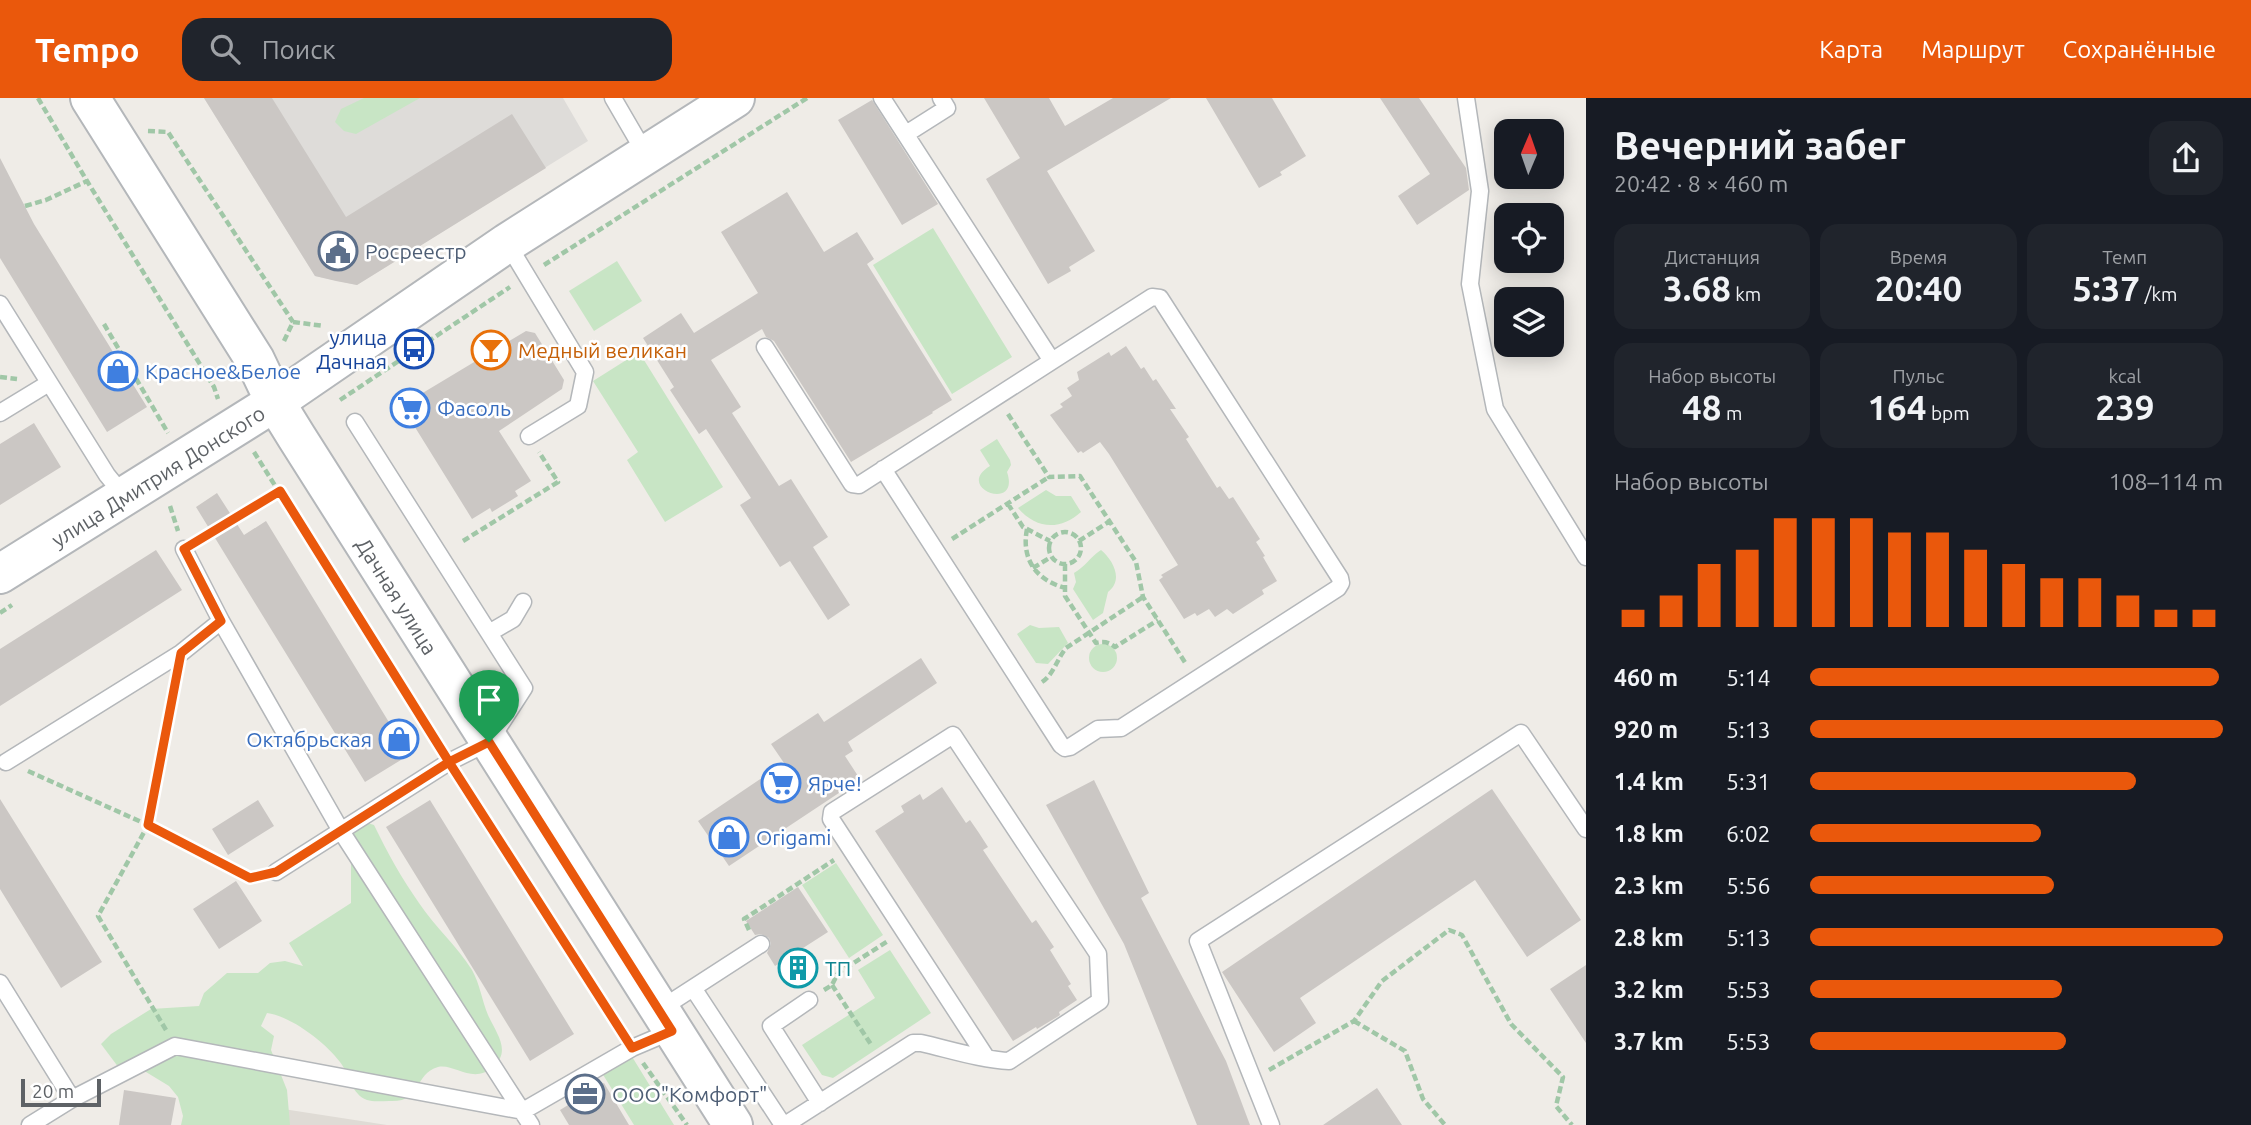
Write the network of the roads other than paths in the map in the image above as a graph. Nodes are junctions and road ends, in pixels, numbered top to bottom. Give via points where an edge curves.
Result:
1 (90, 98) edge
2 (613, 98) edge
3 (735, 98) edge
4 (882, 98) edge
5 (941, 98) edge
6 (1466, 98) edge
7 (906, 134) junction
8 (645, 153) junction
9 (506, 243) junction
10 (0, 304) edge
11 (765, 347) dead end
12 (1052, 361) junction
13 (49, 383) junction
14 (275, 402) junction
15 (0, 413) edge
16 (355, 422) dead end
17 (530, 436) road end
18 (883, 470) junction
19 (125, 497) junction
20 (184, 549) road end
21 (1586, 557) edge
22 (0, 574) edge
23 (523, 603) dead end
24 (221, 621) junction
25 (489, 634) junction
26 (489, 742) junction
27 (6, 762) road end
28 (1586, 829) edge
29 (341, 831) junction
30 (276, 872) road end
31 (760, 945) road end
32 (0, 983) edge
33 (693, 988) junction
34 (809, 1000) road end
35 (666, 1020) junction
36 (986, 1057) junction
37 (72, 1099) junction
38 (820, 1103) junction
39 (527, 1118) edge
40 (30, 1125) edge
41 (733, 1125) edge
42 (784, 1125) edge
43 (1271, 1125) edge

1 - 14 street, Дачная улица via 255,360
2 - 8 lane
3 - 8 street, улица Дмитрия Донского
4 - 7 lane
5 - 7 lane via 947,108
6 - 21 lane via 1480,191 1471,284 1495,409
7 - 12 lane
8 - 9 street, улица Дмитрия Донского
9 - 14 street, улица Дмитрия Донского
9 - 17 lane via 585,372 579,406
10 - 13 lane
11 - 18 lane via 852,484 859,485
12 - 18 lane
12 - 18 lane via 1152,297 1160,298 1340,578 1338,588 1121,728 1098,729 1065,748
13 - 15 lane
13 - 19 lane
14 - 19 street, улица Дмитрия Донского
14 - 26 street, Дачная улица
16 - 25 lane
19 - 22 street, улица Дмитрия Донского
20 - 24 lane
23 - 25 lane via 513,619
24 - 27 lane via 181,653
24 - 29 lane
25 - 26 lane via 524,688
26 - 29 lane
26 - 35 street, Дачная улица
28 - 43 lane via 1521,733 1198,941
29 - 30 lane
29 - 39 lane
31 - 33 lane
32 - 37 lane
33 - 35 lane
33 - 42 lane
34 - 38 lane via 771,1026
35 - 39 lane
35 - 41 street, Дачная улица
36 - 36 lane via 1012,1059 1098,1004 1102,998 1100,960 956,736 950,736 832,812 831,819
36 - 38 lane via 914,1043
37 - 39 lane via 175,1046
37 - 40 lane
38 - 42 lane

